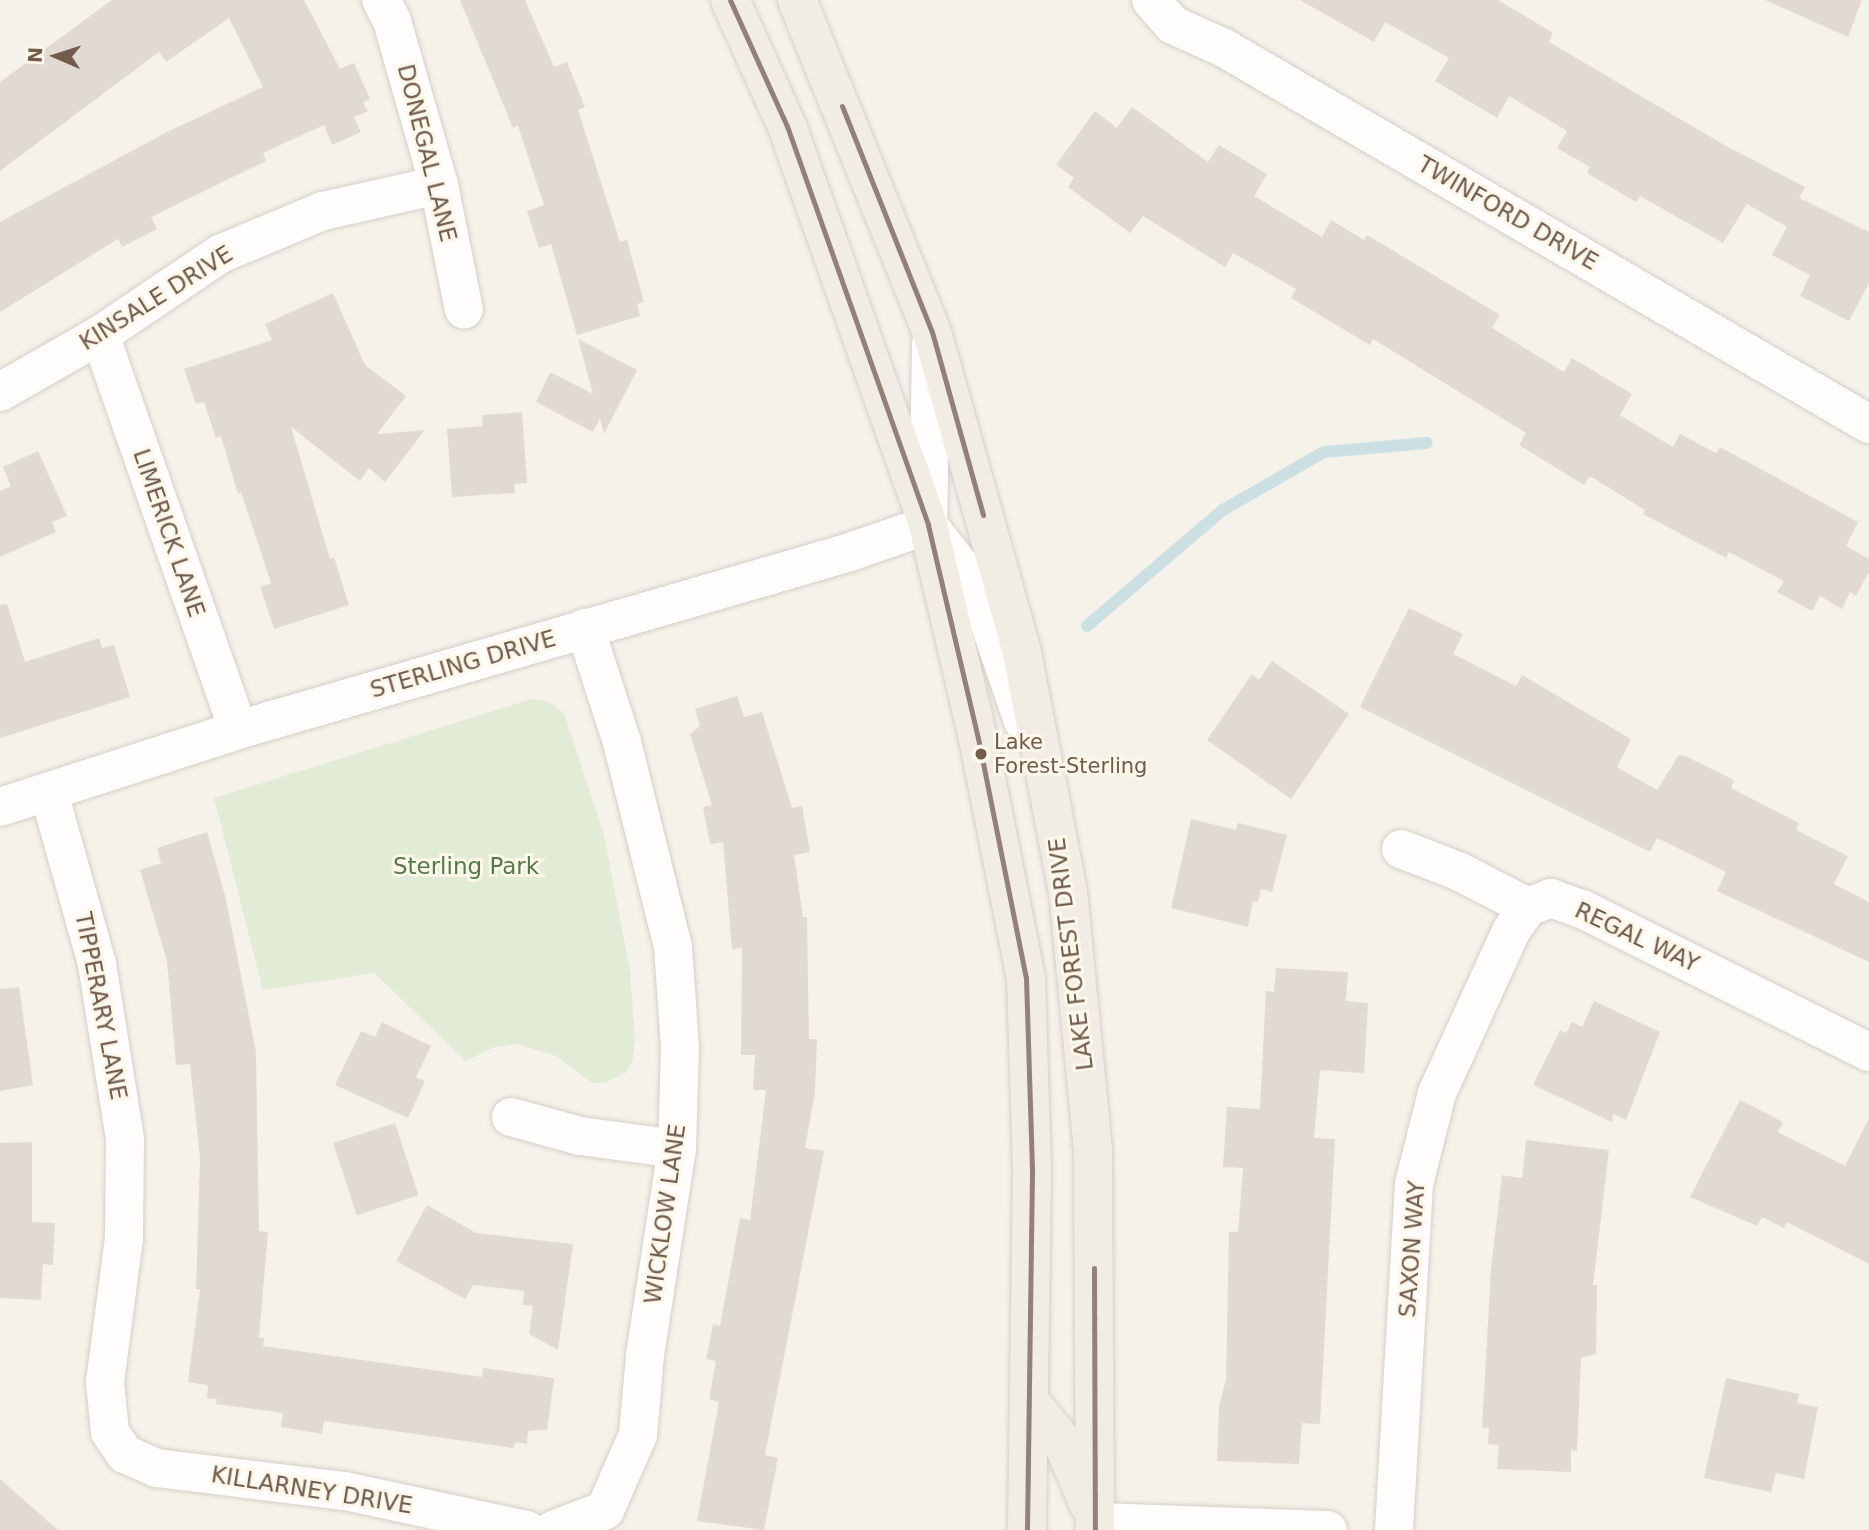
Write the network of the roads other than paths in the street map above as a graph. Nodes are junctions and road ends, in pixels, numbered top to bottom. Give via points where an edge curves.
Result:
1 (381, 0) edge
2 (730, 0) edge
3 (797, 0) edge
4 (1151, 0) edge
5 (439, 185) junction
6 (464, 310) dead end
7 (932, 332) junction
8 (100, 335) junction
9 (0, 392) edge
10 (1869, 424) edge
11 (928, 525) junction
12 (584, 628) junction
13 (238, 730) junction
14 (50, 793) junction
15 (0, 807) edge
16 (1052, 810) junction
17 (1401, 849) dead end
18 (1528, 907) junction
19 (1869, 1052) edge
20 (510, 1117) dead end
21 (677, 1149) junction
22 (1032, 1404) junction
23 (110, 1432) joint
24 (1095, 1527) edge
25 (527, 1530) edge
26 (552, 1530) edge
27 (1027, 1530) edge
28 (1328, 1530) edge
29 (1394, 1530) edge

1 - 5 street, DONEGAL LANE via 392,21
2 - 11 main road, LAKE FOREST DRIVE via 787,126
3 - 7 main road, LAKE FOREST DRIVE
4 - 10 street, TWINFORD DRIVE via 1173,25 1224,48
5 - 6 street, DONEGAL LANE
5 - 8 street, KINSALE DRIVE via 323,211 220,254
7 - 11 street
7 - 16 main road, LAKE FOREST DRIVE via 1022,653
8 - 9 street, KINSALE DRIVE
8 - 13 street, LIMERICK LANE
11 - 12 street, STERLING DRIVE via 847,553
11 - 16 street via 977,587
11 - 22 main road, LAKE FOREST DRIVE via 978,737 1026,978
12 - 13 street, STERLING DRIVE
12 - 21 street, WICKLOW LANE via 622,742 673,947 680,1048
13 - 14 street, STERLING DRIVE
14 - 15 street, STERLING DRIVE
14 - 23 street, TIPPERARY LANE via 97,964 125,1139 124,1238 105,1382
16 - 24 main road, LAKE FOREST DRIVE via 1068,891 1093,1151
17 - 18 street via 1458,871
18 - 19 street, REGAL WAY via 1550,898 1582,909
18 - 29 street, SAXON WAY via 1511,931 1437,1093 1414,1184
20 - 21 street via 580,1136
21 - 26 street, WICKLOW LANE via 638,1435 605,1510
22 - 24 main road via 1062,1441
22 - 27 main road, LAKE FOREST DRIVE
23 - 25 street, KILLARNEY DRIVE via 125,1454 157,1468 345,1491
24 - 28 street

